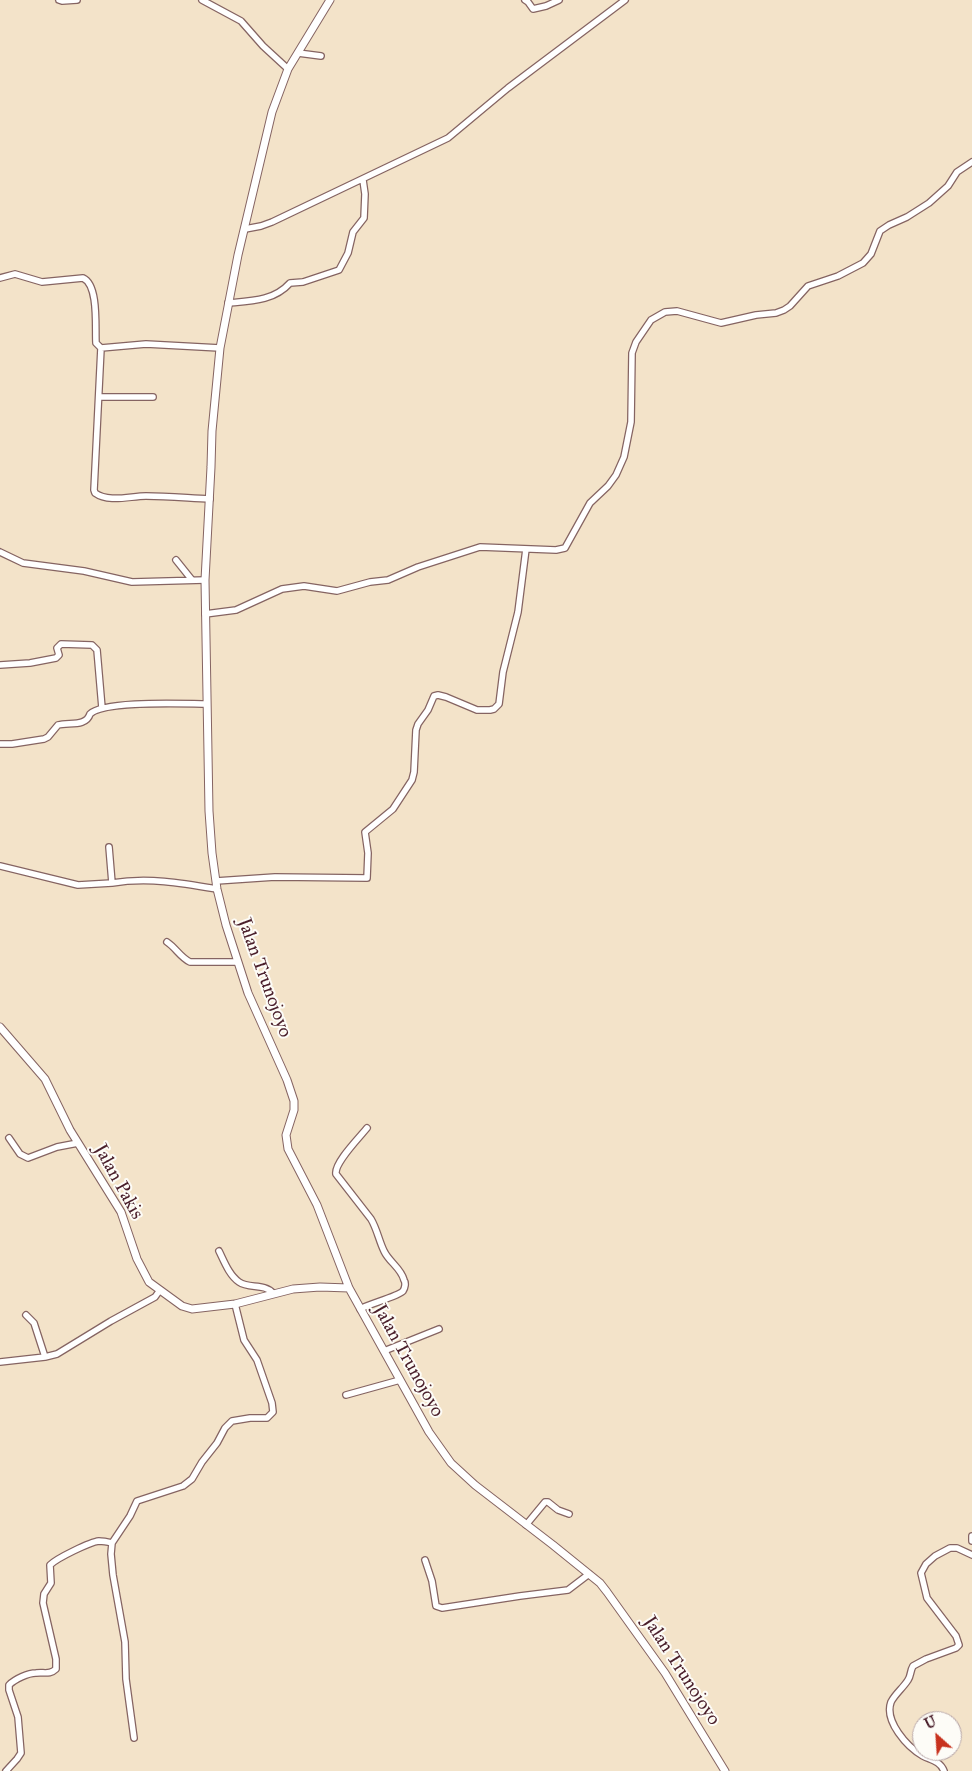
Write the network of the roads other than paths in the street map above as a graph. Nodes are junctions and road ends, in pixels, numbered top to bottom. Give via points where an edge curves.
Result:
1 (59, 0) edge
2 (77, 0) edge
3 (202, 0) edge
4 (330, 0) edge
5 (525, 0) edge
6 (559, 0) edge
7 (625, 0) edge
8 (298, 53) junction
9 (321, 56) dead end
10 (288, 69) junction
11 (972, 162) edge
12 (363, 180) junction
13 (245, 228) junction
14 (0, 278) edge
15 (228, 303) junction
16 (101, 348) junction
17 (220, 348) junction
18 (99, 397) junction
19 (152, 397) dead end
20 (210, 499) junction
21 (526, 549) junction
22 (0, 552) edge
23 (176, 560) dead end
24 (192, 580) junction
25 (205, 580) junction
26 (205, 614) junction
27 (0, 665) edge
28 (207, 704) junction
29 (102, 708) junction
30 (0, 744) edge
31 (108, 847) dead end
32 (0, 866) edge
33 (112, 882) junction
34 (217, 885) junction
35 (167, 942) dead end
36 (238, 962) junction
37 (0, 1027) edge
38 (367, 1128) dead end
39 (9, 1138) dead end
40 (78, 1143) junction
41 (219, 1251) dead end
42 (349, 1288) junction
43 (160, 1290) junction
44 (273, 1293) junction
45 (235, 1304) junction
46 (360, 1309) junction
47 (26, 1315) dead end
48 (439, 1329) dead end
49 (384, 1351) junction
50 (45, 1357) junction
51 (0, 1362) edge
52 (400, 1380) junction
53 (346, 1395) dead end
54 (569, 1514) dead end
55 (526, 1525) junction
56 (972, 1536) edge
57 (972, 1541) edge
58 (112, 1543) junction
59 (972, 1555) edge
60 (425, 1560) dead end
61 (589, 1574) junction
62 (134, 1738) dead end
63 (6, 1771) edge
64 (725, 1771) edge
65 (944, 1771) edge

1 - 2 street
3 - 10 street via 241,21
4 - 8 street, Jalan Trunojoyo
5 - 6 street via 533,9
7 - 12 street via 508,88 448,138
8 - 9 street
8 - 10 street, Jalan Trunojoyo
10 - 13 street, Jalan Trunojoyo via 272,112
11 - 21 street via 957,172 930,203 880,231 864,263 808,286 784,310 721,323 677,311 665,312 651,320 632,353 631,422 627,447 616,475 590,503 565,548
12 - 13 street via 272,222
12 - 15 street via 364,218 353,232 348,253 338,270 303,282 291,282 264,299
13 - 15 street, Jalan Trunojoyo
14 - 16 street via 15,274 42,282 86,280 91,285 95,305 96,343
15 - 17 street, Jalan Trunojoyo
16 - 17 street via 146,344
16 - 18 street
17 - 20 street, Jalan Trunojoyo
18 - 19 street
18 - 20 street via 96,494 122,498
20 - 25 street, Jalan Trunojoyo
21 - 26 street via 480,547 388,580 337,591 304,586 282,589 236,610
21 - 34 street via 518,612 503,672 499,704 494,709 477,710 446,697 434,696 416,730 412,780 394,809 365,832 367,878 275,877
22 - 24 street via 23,563 84,571 132,582
23 - 24 street
24 - 25 street
25 - 26 street, Jalan Trunojoyo
26 - 28 street, Jalan Trunojoyo
27 - 29 street via 30,664 56,658 59,655 56,648 61,644 92,645 97,650
28 - 29 street
28 - 34 street, Jalan Trunojoyo via 209,810
29 - 30 street via 93,711 84,722 58,725 44,739
31 - 33 street
32 - 33 street via 78,885
33 - 34 street via 150,880
34 - 36 street, Jalan Trunojoyo
35 - 36 street via 190,962
36 - 42 street, Jalan Trunojoyo via 253,1006 294,1101 286,1135 288,1149 312,1193
37 - 40 street, Jalan Pakis via 45,1079
38 - 46 street via 335,1172 376,1226 384,1251 399,1270 405,1285 400,1294
39 - 40 street via 20,1154 28,1158
40 - 43 street, Jalan Pakis via 124,1218 146,1278
41 - 44 street via 237,1281 266,1288
42 - 44 street, Jalan Pakis via 306,1287
42 - 46 street, Jalan Trunojoyo
43 - 45 street, Jalan Pakis via 188,1308
43 - 50 street via 155,1297 57,1354
44 - 45 street, Jalan Pakis
45 - 58 street via 244,1340 257,1360 273,1412 267,1418 238,1419 228,1425 192,1479 183,1486 136,1502
46 - 49 street, Jalan Trunojoyo
47 - 50 street via 34,1323
48 - 49 street
49 - 52 street, Jalan Trunojoyo
50 - 51 street
52 - 53 street
52 - 55 street, Jalan Trunojoyo via 428,1432 451,1463
54 - 55 street via 545,1502
55 - 61 street, Jalan Trunojoyo
56 - 57 street
58 - 62 street via 113,1575 125,1642
58 - 63 street via 95,1542 50,1565 51,1583 43,1603 56,1669 50,1673 30,1674 9,1685 18,1716 21,1753
59 - 65 street via 950,1548 935,1556 922,1570 927,1598 960,1644 913,1666 908,1680 891,1703 893,1722 910,1746 938,1763
60 - 61 street via 434,1602 442,1608 568,1590
61 - 64 street, Jalan Trunojoyo via 607,1592 645,1643

